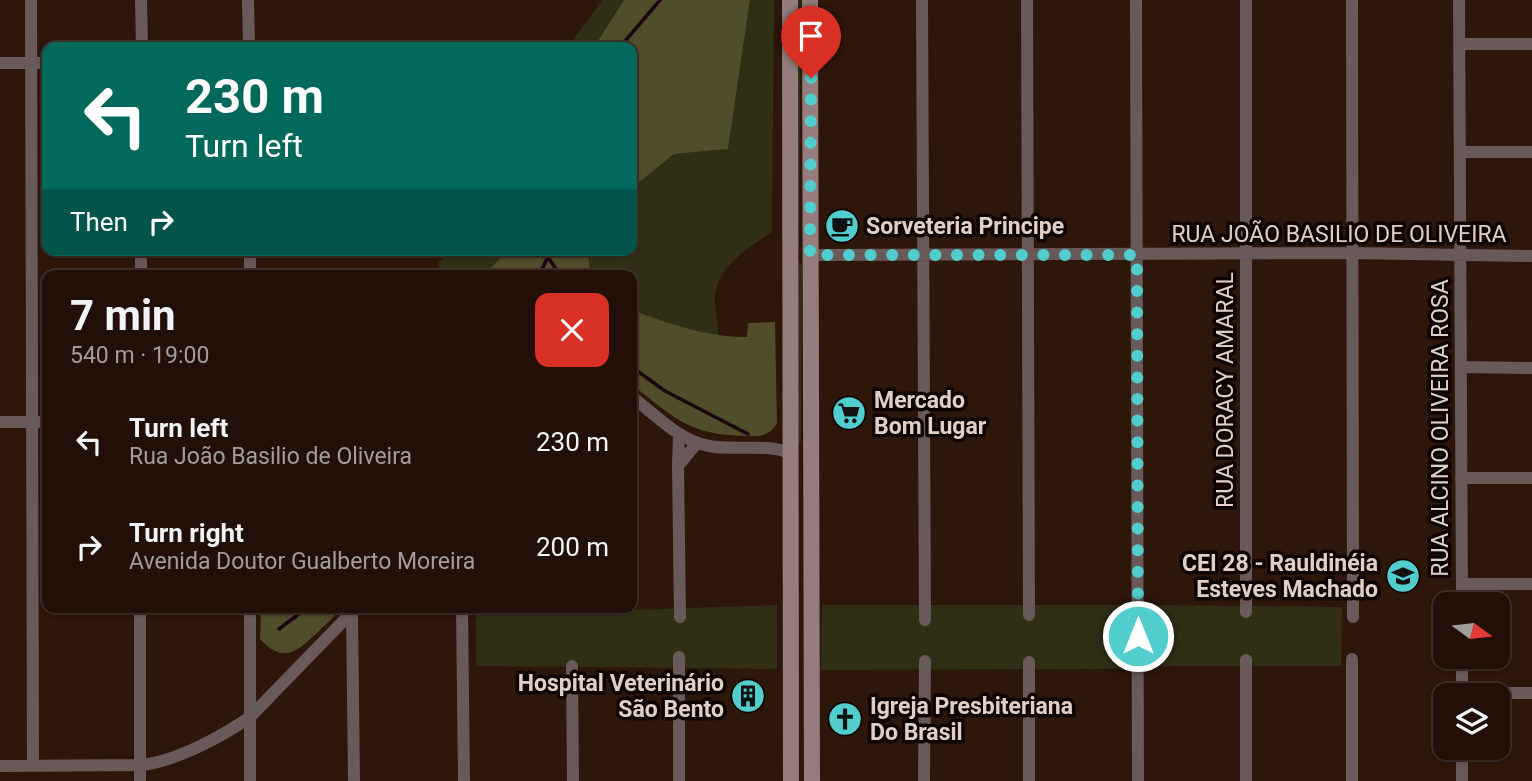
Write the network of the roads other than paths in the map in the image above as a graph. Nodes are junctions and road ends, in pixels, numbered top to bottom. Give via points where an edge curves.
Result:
1 (31, 0) edge
2 (141, 0) edge
3 (248, 0) edge
4 (790, 0) edge
5 (810, 0) edge
6 (922, 0) edge
7 (1027, 0) edge
8 (1136, 0) edge
9 (1246, 0) edge
10 (1352, 0) edge
11 (1459, 0) edge
12 (142, 42) edge
13 (249, 42) edge
14 (1459, 44) junction
15 (1532, 44) edge
16 (0, 63) edge
17 (32, 63) junction
18 (42, 63) edge
19 (1460, 152) junction
20 (1532, 152) edge
21 (1352, 253) junction
22 (1245, 254) junction
23 (810, 255) junction
24 (1137, 255) junction
25 (789, 256) junction
26 (923, 256) junction
27 (1028, 256) junction
28 (1460, 256) junction
29 (1532, 256) edge
30 (1461, 367) junction
31 (1532, 368) edge
32 (637, 401) edge
33 (0, 422) edge
34 (33, 422) junction
35 (42, 422) edge
36 (679, 434) junction
37 (697, 443) junction
38 (790, 453) junction
39 (811, 453) junction
40 (678, 466) junction
41 (1461, 478) junction
42 (1532, 478) edge
43 (1462, 584) junction
44 (1532, 584) edge
45 (1462, 592) edge
46 (1246, 612) dead end
47 (140, 613) edge
48 (250, 613) edge
49 (352, 613) edge
50 (355, 613) edge
51 (463, 613) edge
52 (1029, 615) dead end
53 (680, 617) dead end
54 (1353, 617) dead end
55 (925, 620) dead end
56 (680, 657) dead end
57 (1352, 659) dead end
58 (1245, 660) dead end
59 (925, 661) dead end
60 (1029, 662) dead end
61 (572, 666) dead end
62 (1510, 693) edge
63 (1532, 693) edge
64 (250, 717) junction
65 (1462, 760) edge
66 (140, 765) junction
67 (0, 766) edge
68 (33, 766) junction
69 (140, 781) edge
70 (250, 781) edge
71 (354, 781) edge
72 (464, 781) edge
73 (573, 781) edge
74 (679, 781) edge
75 (791, 781) edge
76 (812, 781) edge
77 (924, 781) edge
78 (1029, 781) edge
79 (1138, 781) edge
80 (1246, 781) edge
81 (1352, 781) edge
82 (1462, 781) edge

1 - 17 street
2 - 12 street
3 - 13 street
4 - 25 main road
5 - 23 main road
6 - 26 street
7 - 27 street
8 - 24 street
9 - 22 street, RUA DORACY AMARAL
10 - 21 street
11 - 14 street, RUA ALCINO OLIVEIRA ROSA
14 - 15 street
14 - 19 street, RUA ALCINO OLIVEIRA ROSA
16 - 17 street
17 - 18 street
17 - 34 street
19 - 20 street
19 - 28 street, RUA ALCINO OLIVEIRA ROSA
21 - 22 street, RUA JOÃO BASILIO DE OLIVEIRA
21 - 28 street, RUA JOÃO BASILIO DE OLIVEIRA
21 - 54 street
22 - 24 street, RUA JOÃO BASILIO DE OLIVEIRA
22 - 46 street, RUA DORACY AMARAL
23 - 25 main road
23 - 26 street, RUA JOÃO BASILIO DE OLIVEIRA
23 - 39 main road
24 - 27 street, RUA JOÃO BASILIO DE OLIVEIRA
24 - 79 street
25 - 38 main road
26 - 27 street, RUA JOÃO BASILIO DE OLIVEIRA
26 - 55 street
27 - 52 street
28 - 29 street, RUA JOÃO BASILIO DE OLIVEIRA
28 - 30 street, RUA ALCINO OLIVEIRA ROSA
30 - 31 street
30 - 41 street, RUA ALCINO OLIVEIRA ROSA
32 - 36 street
33 - 34 street
34 - 35 street
34 - 68 street
36 - 37 street
36 - 40 street
37 - 38 street
37 - 40 street
38 - 39 main road
38 - 75 main road
39 - 76 main road
40 - 53 street
41 - 42 street
41 - 43 street, RUA ALCINO OLIVEIRA ROSA
43 - 44 street
43 - 45 street, RUA ALCINO OLIVEIRA ROSA
47 - 66 street
48 - 64 street
49 - 64 street
50 - 71 street
51 - 72 street
56 - 74 street
57 - 81 street
58 - 80 street
59 - 77 street
60 - 78 street
61 - 73 street
62 - 63 street
64 - 66 street via 170,758
64 - 70 street
65 - 82 street
66 - 68 street
66 - 69 street
67 - 68 street

